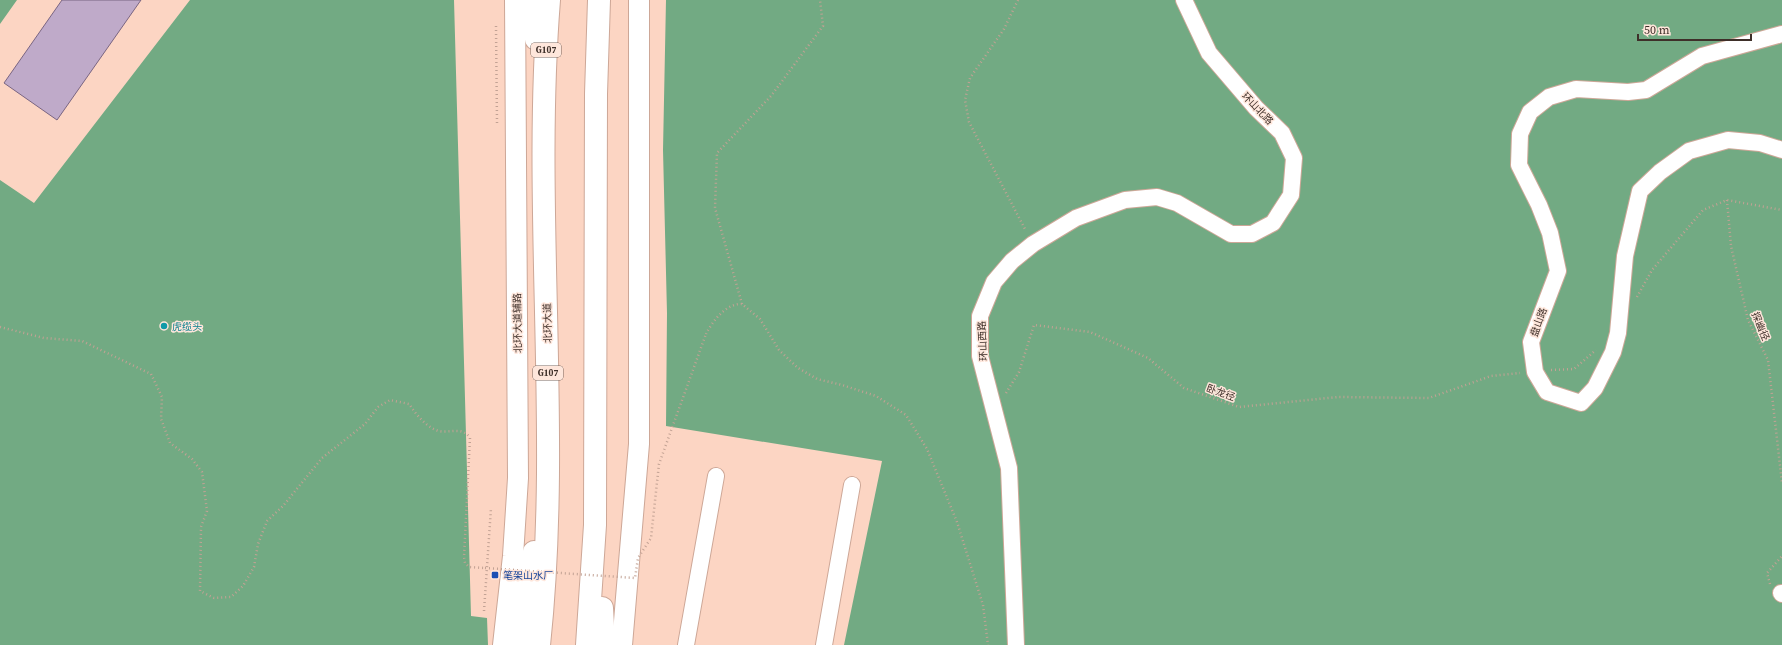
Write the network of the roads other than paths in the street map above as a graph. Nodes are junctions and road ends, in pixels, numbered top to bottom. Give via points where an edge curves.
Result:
1 (515, 0) edge
2 (532, 0) edge
3 (549, 0) edge
4 (600, 0) edge
5 (639, 0) edge
6 (1184, 0) edge
7 (1782, 34) edge
8 (543, 100) junction
9 (1782, 150) edge
10 (1273, 223) joint
11 (547, 468) junction
12 (716, 476) dead end
13 (852, 485) dead end
14 (595, 525) junction
15 (503, 645) edge
16 (517, 645) edge
17 (538, 645) edge
18 (587, 645) edge
19 (604, 645) edge
20 (622, 645) edge
21 (686, 645) edge
22 (824, 645) edge
23 (1016, 645) edge

1 - 15 main road, 北环大道辅路 via 518,478
2 - 8 highway
3 - 8 highway, 北环大道 / G107
4 - 14 highway via 596,118
5 - 20 main road via 639,444
6 - 10 lane, 环山北路 via 1208,53 1256,108 1282,132 1294,158 1291,195
7 - 9 lane, 盘山路 via 1702,56 1646,90 1628,92 1576,89 1549,97 1530,112 1520,134 1519,165 1550,233 1558,271 1531,342 1535,372 1547,392 1581,403 1595,388 1607,366 1618,333 1625,256 1640,191 1660,172 1689,151 1728,140 1760,143
8 - 11 highway, 北环大道 / G107 via 548,347
10 - 23 lane, 环山西路 via 1252,234 1231,234 1177,203 1157,197 1125,200 1076,218 1033,244 1012,261 994,282 980,316 980,356 1009,468
11 - 16 highway
11 - 17 highway, 北环大道 / G107 via 544,596
12 - 21 lane
13 - 22 lane
14 - 18 highway
14 - 19 highway

